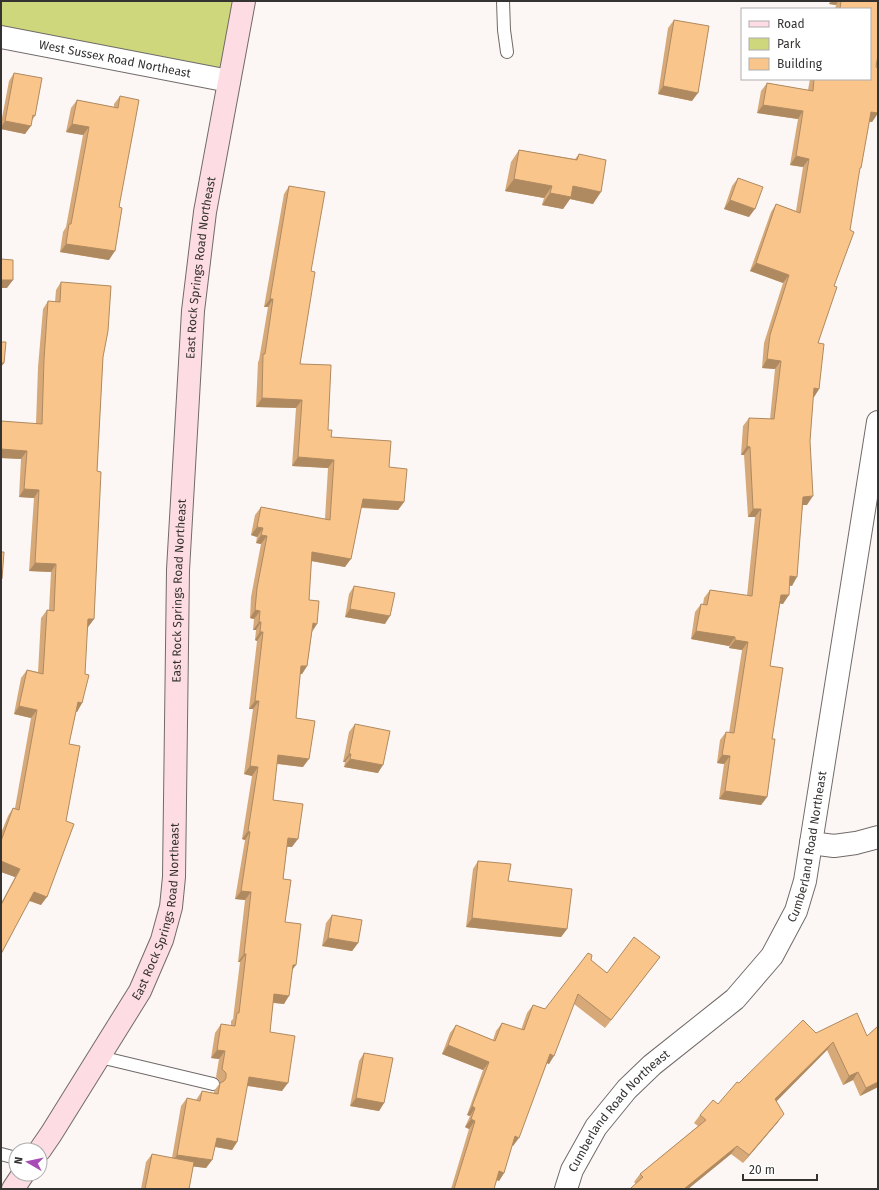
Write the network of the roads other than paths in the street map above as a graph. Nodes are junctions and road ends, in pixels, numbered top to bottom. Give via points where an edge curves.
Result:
1 (244, 1) edge
2 (503, 1) edge
3 (1, 37) edge
4 (507, 52) dead end
5 (229, 81) junction
6 (878, 422) edge
7 (878, 838) edge
8 (811, 844) junction
9 (100, 1056) junction
10 (213, 1084) dead end
11 (45, 1142) edge
12 (566, 1189) edge

1 - 5 street, East Rock Springs Road Northeast
2 - 4 lane
3 - 5 street, West Sussex Road Northeast
5 - 9 street, East Rock Springs Road Northeast via 205,212 193,311 178,570 174,877 171,907 162,940 140,991
6 - 8 street, Cumberland Road Northeast
7 - 8 street via 834,846
8 - 12 street, Cumberland Road Northeast via 805,881 796,911 772,956 735,999 626,1089 596,1127 572,1170
9 - 10 lane
9 - 11 street, East Rock Springs Road Northeast

